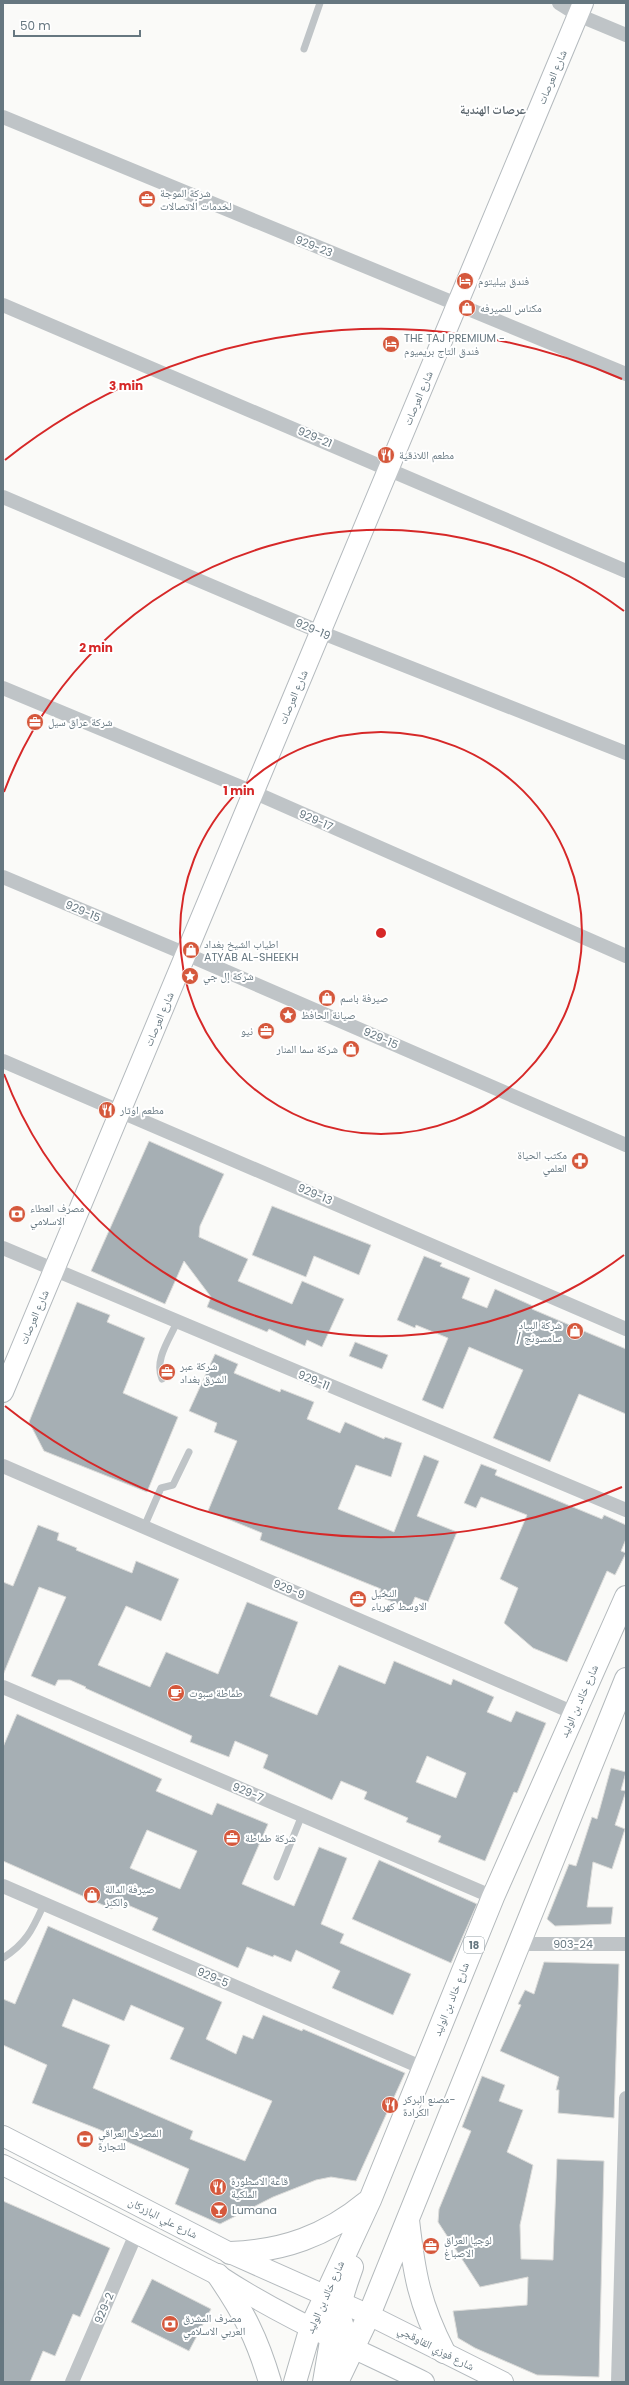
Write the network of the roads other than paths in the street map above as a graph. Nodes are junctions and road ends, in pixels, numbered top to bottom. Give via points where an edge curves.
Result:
1 (320, 3) edge
2 (559, 3) edge
3 (580, 9) edge
4 (626, 35) edge
5 (304, 49) dead end
6 (3, 117) edge
7 (457, 304) junction
8 (3, 305) edge
9 (626, 374) edge
10 (388, 469) junction
11 (3, 497) edge
12 (626, 571) edge
13 (320, 632) junction
14 (3, 688) edge
15 (626, 754) edge
16 (253, 792) junction
17 (3, 877) edge
18 (186, 954) junction
19 (626, 956) edge
20 (3, 1061) edge
21 (121, 1110) junction
22 (626, 1145) edge
23 (3, 1248) edge
24 (54, 1270) junction
25 (177, 1322) junction
26 (626, 1329) edge
27 (162, 1379) dead end
28 (3, 1392) edge
29 (190, 1452) dead end
30 (3, 1466) edge
31 (626, 1510) edge
32 (144, 1527) junction
33 (626, 1597) edge
34 (626, 1679) edge
35 (3, 1686) edge
36 (574, 1713) junction
37 (302, 1815) junction
38 (277, 1877) dead end
39 (3, 1886) edge
40 (493, 1897) junction
41 (44, 1904) junction
42 (520, 1944) junction
43 (626, 1944) edge
44 (3, 1958) edge
45 (423, 2068) junction
46 (626, 2098) edge
47 (625, 2133) edge
48 (3, 2136) edge
49 (3, 2164) edge
50 (370, 2200) junction
51 (408, 2217) junction
52 (136, 2234) junction
53 (230, 2252) junction
54 (218, 2275) junction
55 (333, 2298) junction
56 (369, 2315) junction
57 (623, 2321) edge
58 (311, 2327) junction
59 (330, 2336) junction
60 (354, 2347) junction
61 (444, 2352) junction
62 (72, 2382) edge
63 (270, 2382) edge
64 (294, 2382) edge
65 (324, 2382) edge
66 (337, 2382) edge
67 (424, 2382) edge
68 (503, 2382) edge
69 (618, 2382) edge

1 - 5 lane
2 - 3 street
3 - 4 street
3 - 7 street, شارع العرصات
6 - 7 street, 929-23
7 - 9 street, 929-23
7 - 10 street, شارع العرصات
8 - 10 street, 929-21
10 - 12 street, 929-21
10 - 13 street, شارع العرصات
11 - 13 street, 929-19
13 - 15 street, 929-19
13 - 16 street, شارع العرصات
14 - 16 street, 929-17
16 - 18 street, شارع العرصات
16 - 19 street, 929-17
17 - 18 street, 929-15
18 - 21 street, شارع العرصات
18 - 22 street, 929-15
20 - 21 street, 929-13
21 - 24 street, شارع العرصات
21 - 26 street, 929-13
23 - 24 street, 929-11
24 - 25 street, 929-11
24 - 28 street, شارع العرصات
25 - 27 lane via 161,1357 158,1369
25 - 31 street, 929-11
29 - 32 lane via 173,1485 162,1488
30 - 32 street, 929-9
32 - 36 street, 929-9
33 - 36 main road, شارع خالد بن الوليد / 18
34 - 42 main road
35 - 37 street, 929-7
36 - 40 main road, شارع خالد بن الوليد / 18
37 - 38 lane
37 - 40 street, 929-7
39 - 41 street, 929-5
40 - 45 main road, شارع خالد بن الوليد / 18
41 - 44 lane via 31,1933 18,1949
41 - 45 street, 929-5
42 - 43 street, 903-24
42 - 51 main road
45 - 50 main road, شارع خالد بن الوليد / 18
46 - 47 street
47 - 57 street
48 - 53 street, شارع علي البازركان
49 - 52 street
50 - 53 main road via 334,2226 305,2240 255,2252
50 - 55 main road, شارع خالد بن الوليد via 359,2245
51 - 56 main road
51 - 61 main road via 414,2274 421,2300
52 - 54 street
52 - 62 street, 929-2
53 - 55 street, شارع علي البازركان
54 - 58 street via 247,2294
54 - 63 main road via 244,2314 262,2353
55 - 56 street, شارع فوزي القاوقجي
55 - 58 main road, شارع خالد بن الوليد
55 - 59 main road
55 - 60 main road via 344,2334
56 - 60 main road
56 - 61 street, شارع فوزي القاوقجي
57 - 69 street
58 - 59 street
58 - 64 main road, شارع خالد بن الوليد
59 - 60 street
59 - 65 main road
60 - 66 main road
60 - 67 street
61 - 68 street, شارع فوزي القاوقجي

